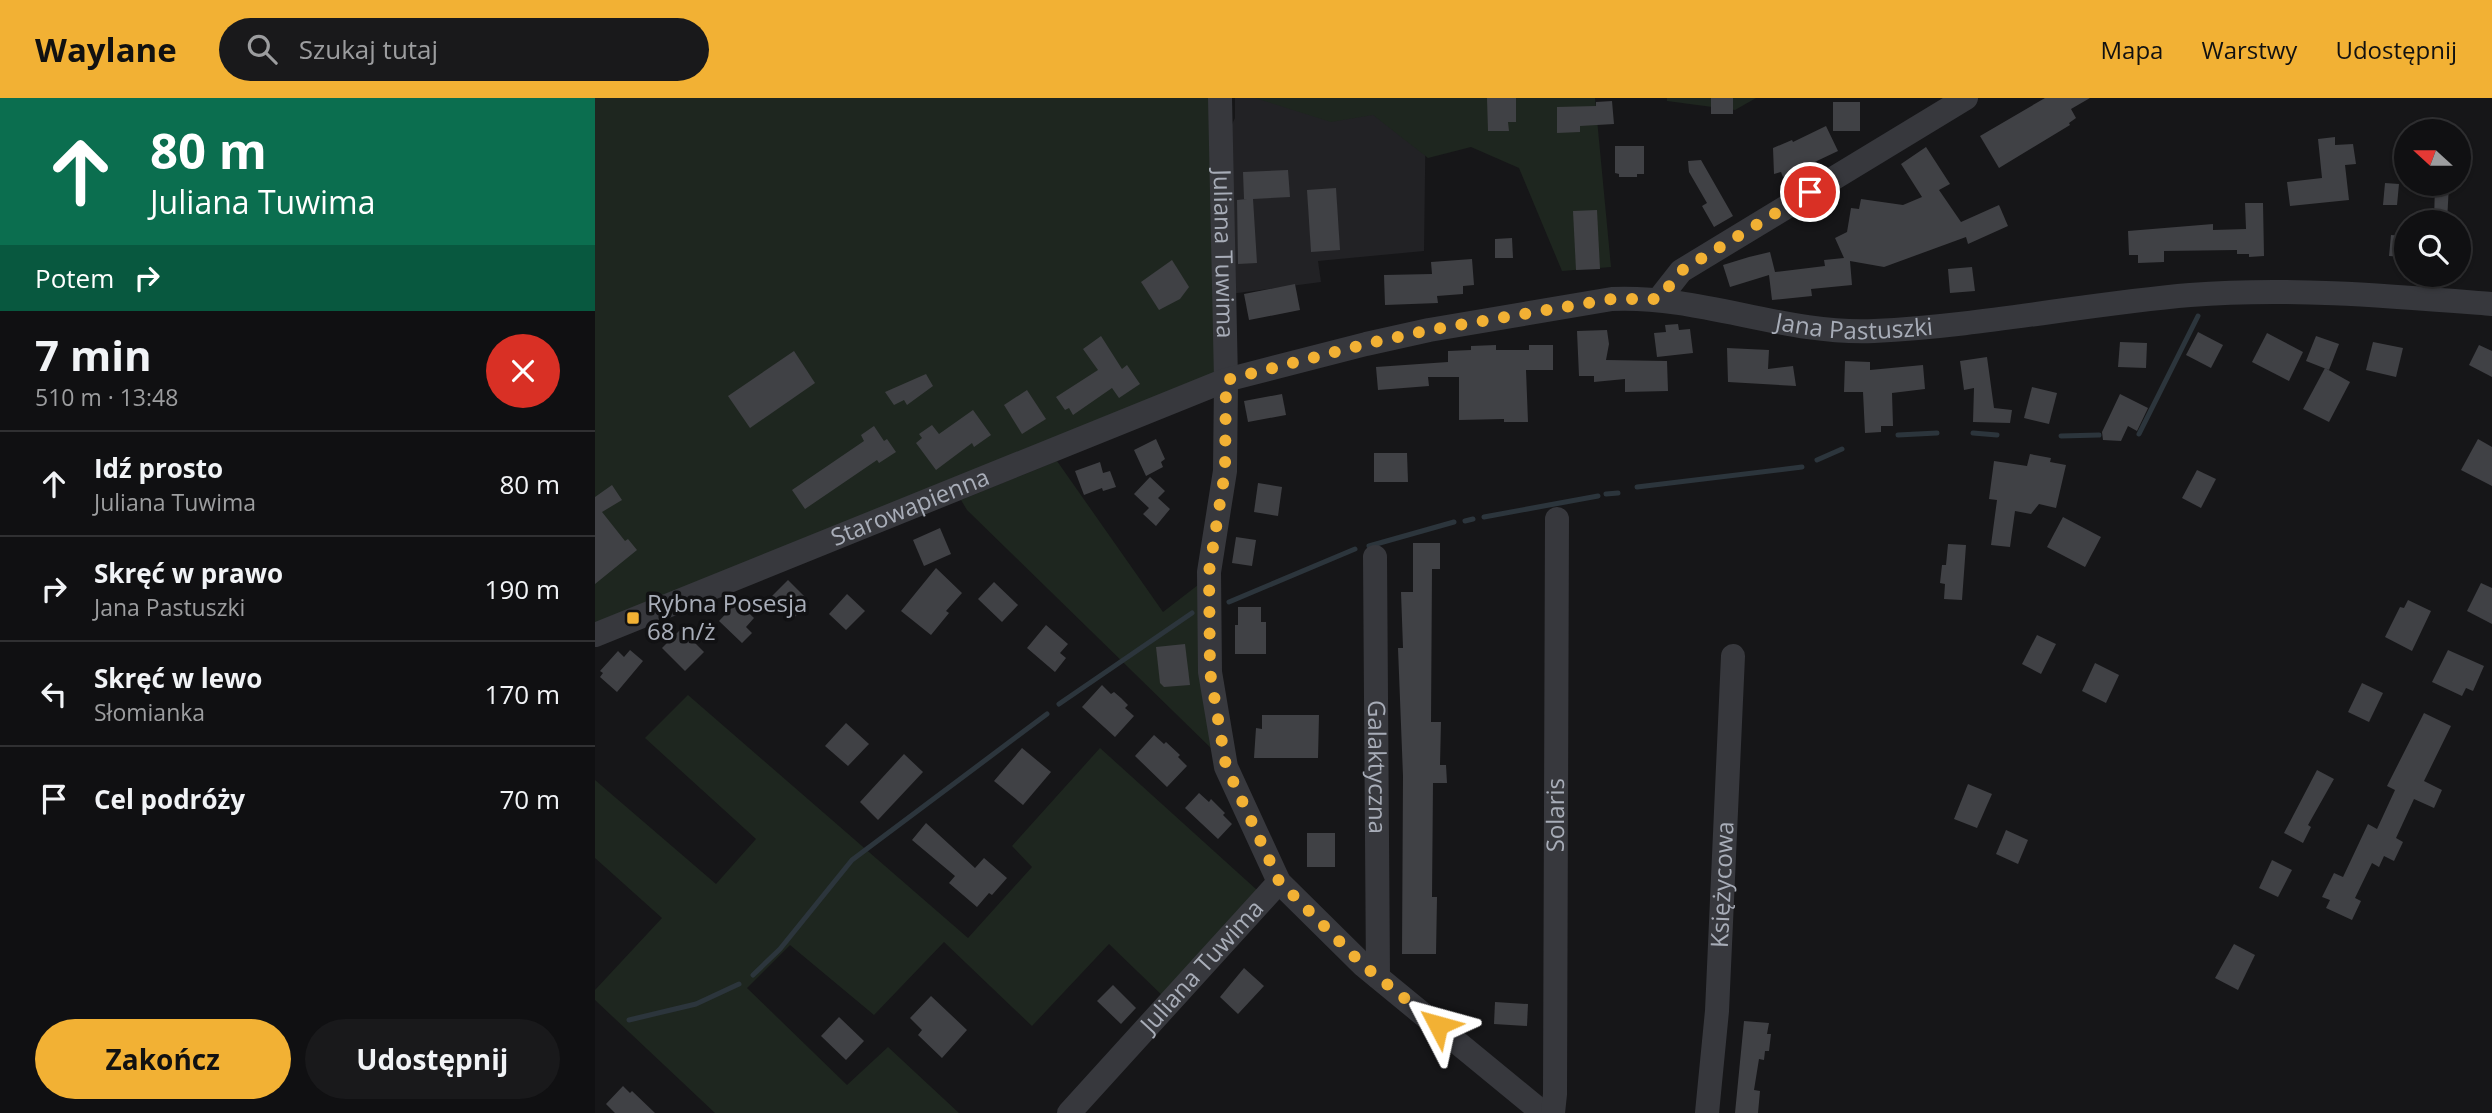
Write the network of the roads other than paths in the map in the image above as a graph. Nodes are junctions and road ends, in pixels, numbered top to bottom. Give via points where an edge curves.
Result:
1 (1220, 98) edge
2 (1966, 98) edge
3 (1659, 299) junction
4 (2492, 304) edge
5 (1226, 380) junction
6 (1557, 519) dead end
7 (1375, 557) dead end
8 (595, 635) edge
9 (1733, 656) dead end
10 (1279, 881) junction
11 (1378, 977) junction
12 (1069, 1113) edge
13 (1543, 1113) edge
14 (1553, 1113) edge
15 (1707, 1113) edge

1 - 5 street, Juliana Tuwima
2 - 3 street via 1681,271
3 - 4 street, Jana Pastuszki via 1835,331 1951,325 2193,295 2374,295
3 - 5 street, Jana Pastuszki via 1612,299 1429,330
5 - 8 street, Starowapienna
5 - 10 street, Juliana Tuwima via 1225,471 1209,572 1210,672 1226,766
6 - 14 street, Solaris
7 - 11 street, Galaktyczna
9 - 15 street, Księżycowa via 1717,1012
10 - 11 street
10 - 12 street, Juliana Tuwima
11 - 13 street

